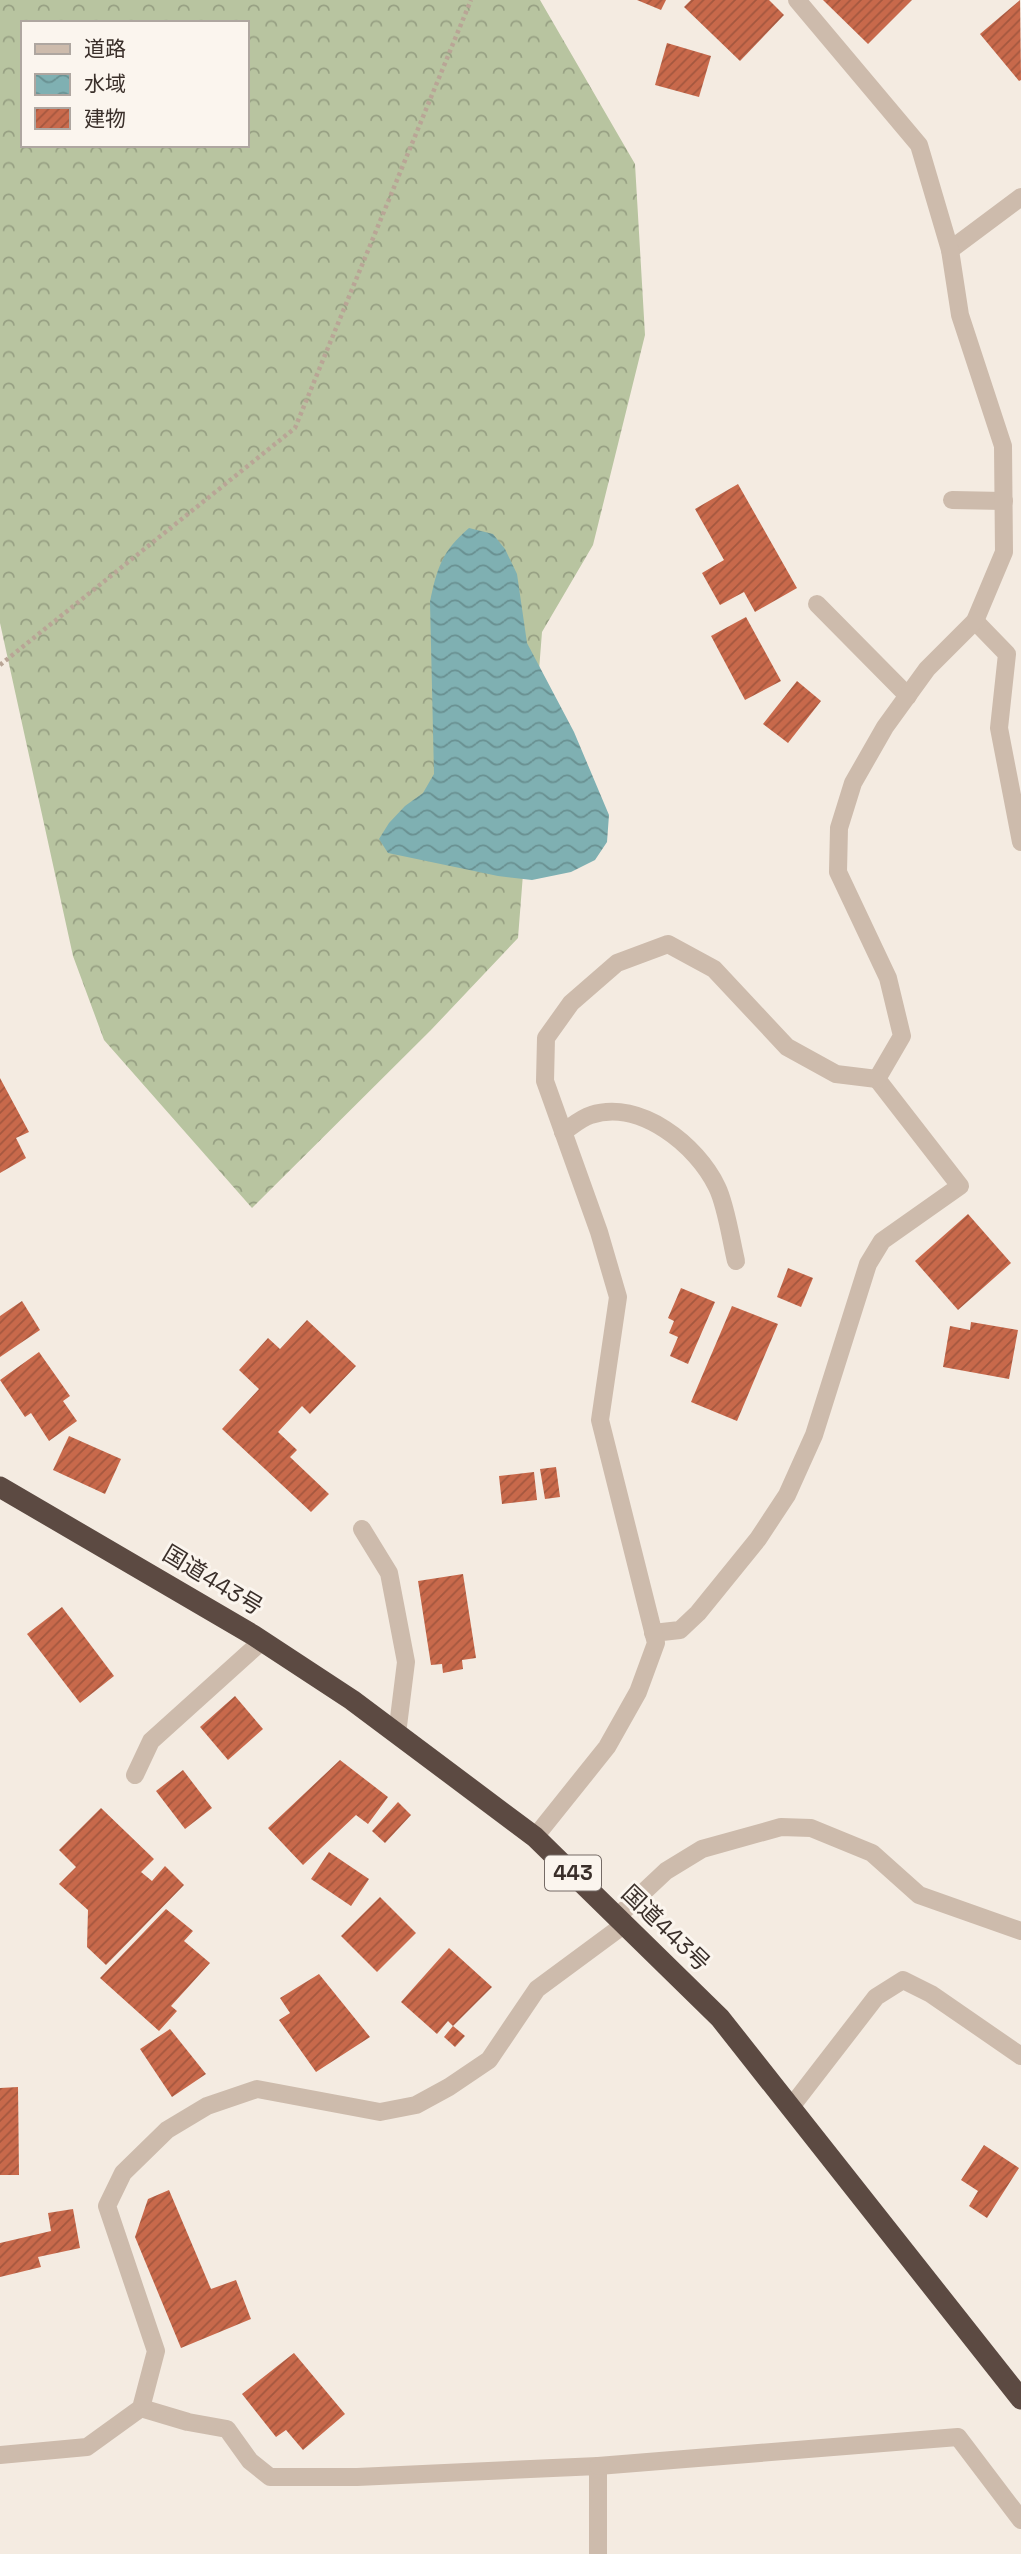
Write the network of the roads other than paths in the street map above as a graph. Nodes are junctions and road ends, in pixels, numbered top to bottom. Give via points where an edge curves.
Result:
1 (797, 0) edge
2 (1021, 197) edge
3 (950, 250) junction
4 (952, 500) dead end
5 (1004, 501) junction
6 (817, 604) dead end
7 (975, 621) junction
8 (908, 696) junction
9 (1021, 842) edge
10 (877, 1079) junction
11 (563, 1132) junction
12 (736, 1261) dead end
13 (0, 1487) edge
14 (362, 1529) dead end
15 (653, 1633) junction
16 (262, 1641) junction
17 (397, 1734) junction
18 (135, 1775) dead end
19 (535, 1837) junction
20 (621, 1920) junction
21 (1021, 1931) edge
22 (1021, 2056) edge
23 (791, 2107) junction
24 (1021, 2399) edge
25 (141, 2408) junction
26 (0, 2455) edge
27 (598, 2466) junction
28 (1021, 2520) edge
29 (598, 2554) edge

1 - 3 street via 919,145
2 - 3 street
3 - 5 street via 960,315 1003,446
4 - 5 street
5 - 7 street via 1004,552
6 - 8 street
7 - 8 street via 927,669
7 - 9 street via 1007,654 999,728
8 - 10 street via 853,783 839,828 838,872 888,978 902,1036
10 - 11 street via 836,1074 787,1047 714,969 668,944 617,962 571,1003 546,1038 545,1081
10 - 15 street via 960,1186 882,1241 868,1264 814,1435 787,1495 758,1539 680,1630
11 - 12 street via 590,1115 625,1112 657,1124 689,1147 718,1188
11 - 15 street via 618,1297 600,1420
13 - 16 highway, 国道443号 / 443
14 - 17 street via 389,1573 406,1662
15 - 19 street via 656,1643 638,1692 607,1746
16 - 17 highway, 国道443号 / 443
16 - 18 street via 152,1741
17 - 19 highway, 国道443号 / 443
19 - 20 highway, 国道443号 / 443
20 - 21 street via 666,1871 702,1849 780,1827 811,1828 872,1853 919,1895
20 - 23 highway, 国道443号 / 443 via 720,2018
20 - 25 street via 537,1989 489,2060 416,2105 380,2112 257,2089 207,2106 167,2130 123,2173 107,2206 156,2351
22 - 23 street via 932,1994 903,1980 876,1997
23 - 24 highway, 国道443号 / 443
25 - 26 street via 87,2447
25 - 27 street via 227,2429 250,2461 270,2477
27 - 28 street via 958,2437
27 - 29 street

